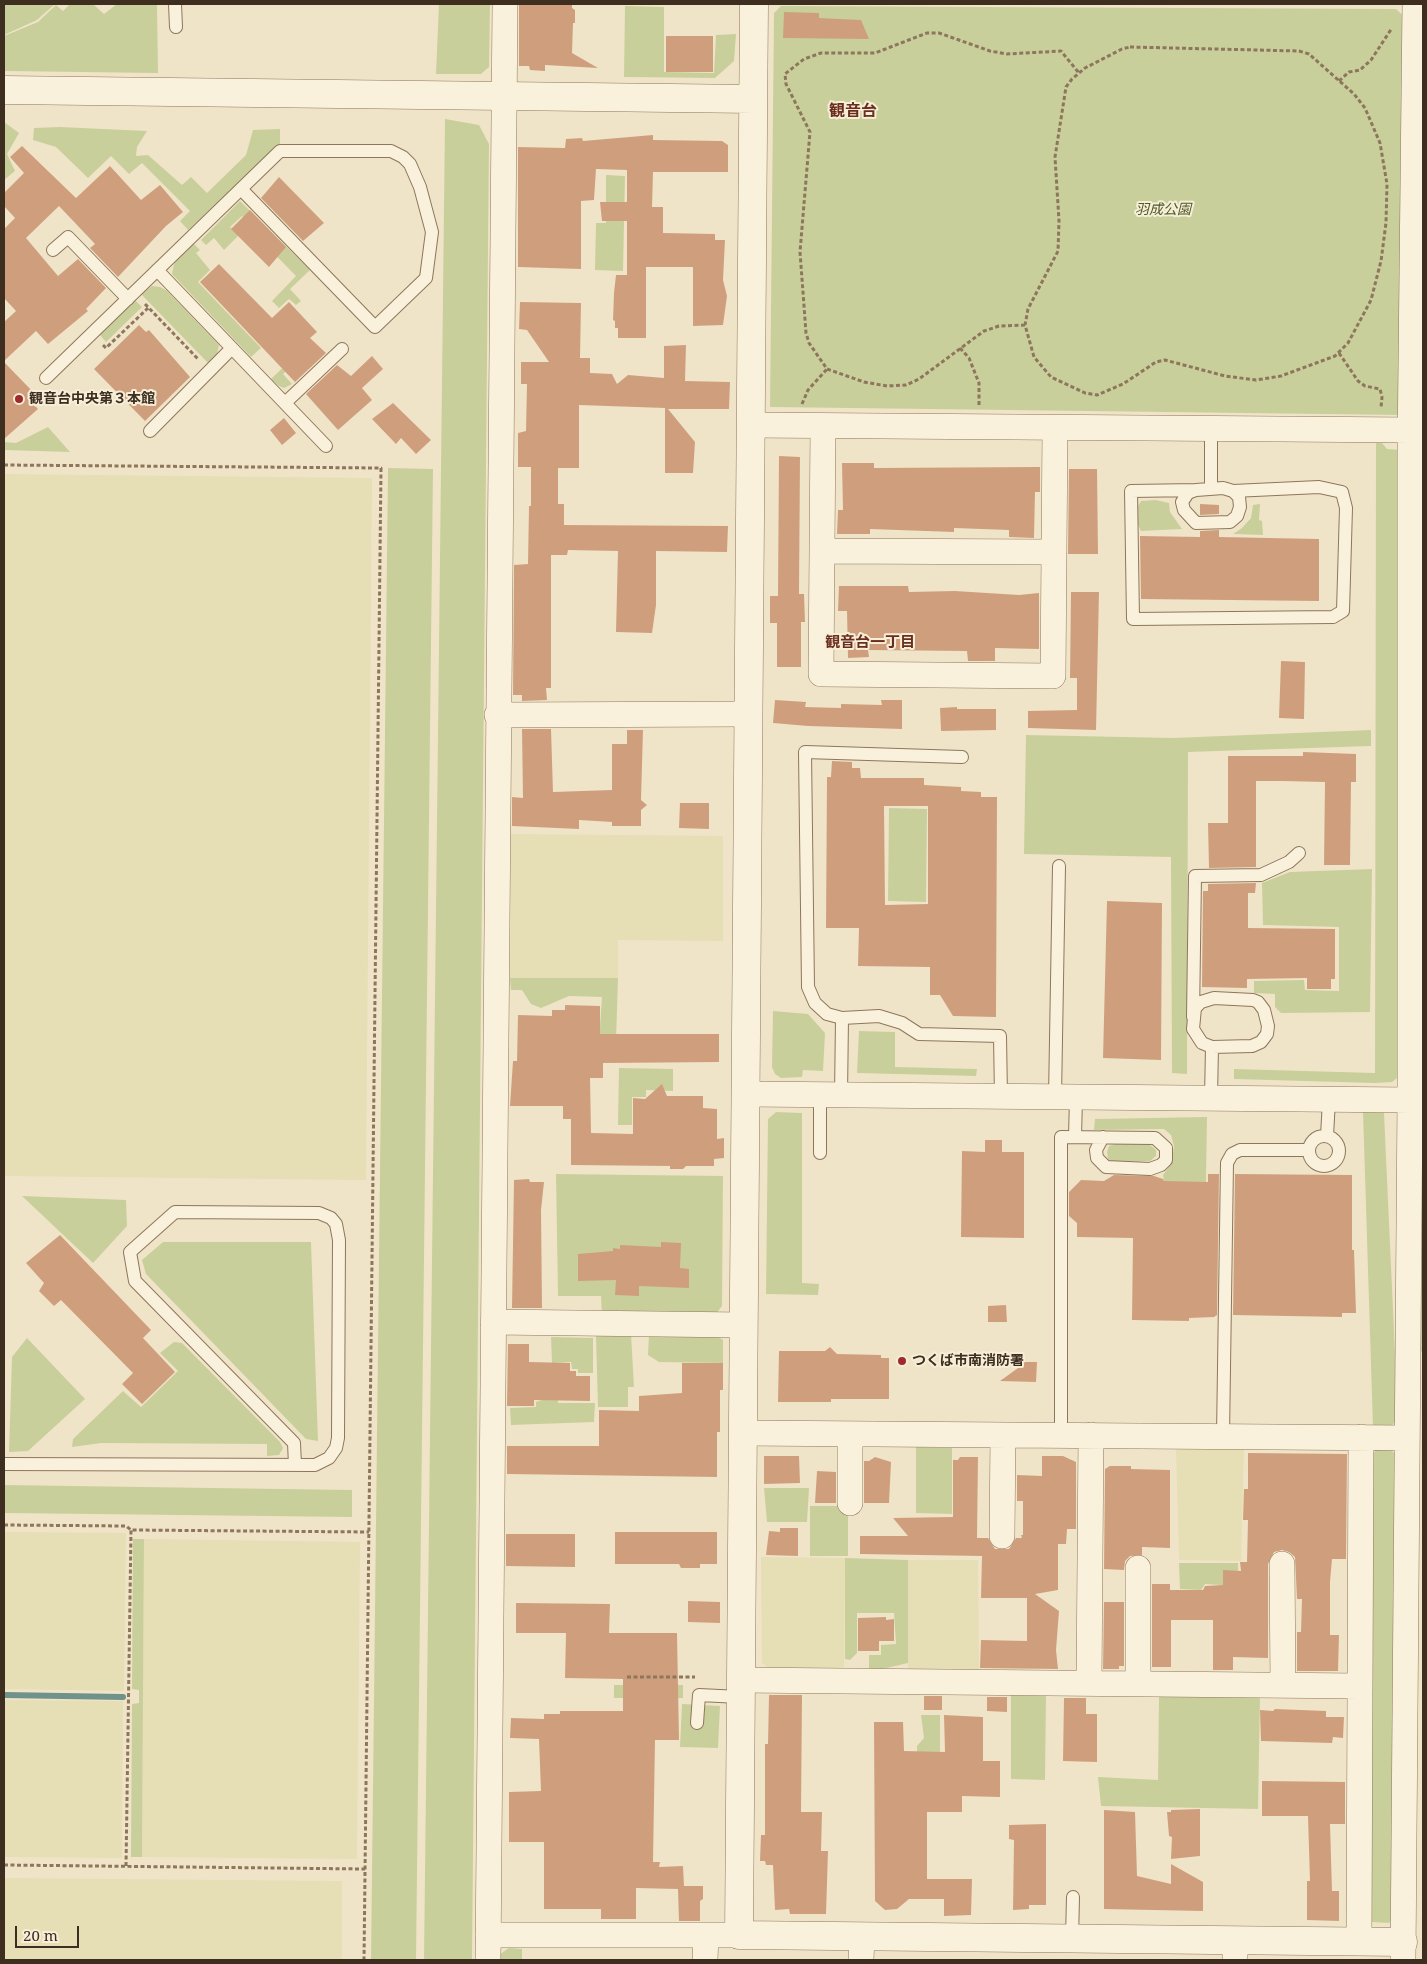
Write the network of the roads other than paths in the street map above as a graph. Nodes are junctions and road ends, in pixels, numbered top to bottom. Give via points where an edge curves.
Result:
1 (175, 4) edge
2 (505, 4) edge
3 (754, 4) edge
4 (1415, 16) edge
5 (176, 27) dead end
6 (4, 90) edge
7 (504, 96) junction
8 (753, 99) junction
9 (241, 189) junction
10 (1418, 242) edge
11 (53, 250) dead end
12 (157, 270) junction
13 (131, 296) junction
14 (232, 348) junction
15 (342, 349) dead end
16 (46, 378) dead end
17 (285, 403) junction
18 (751, 425) junction
19 (823, 426) junction
20 (1055, 428) junction
21 (1211, 429) junction
22 (150, 431) dead end
23 (326, 446) dead end
24 (1415, 446) edge
25 (1210, 489) junction
26 (1196, 490) junction
27 (1233, 491) junction
28 (822, 551) junction
29 (1054, 552) junction
30 (1418, 607) edge
31 (748, 714) junction
32 (498, 715) junction
33 (962, 757) dead end
34 (1416, 757) edge
35 (1299, 853) dead end
36 (1059, 866) dead end
37 (1193, 1017) junction
38 (842, 1018) junction
39 (1212, 1047) junction
40 (1417, 1047) edge
41 (746, 1094) junction
42 (830, 1095) junction
43 (1001, 1097) junction
44 (1065, 1097) junction
45 (1212, 1098) junction
46 (1329, 1100) junction
47 (1410, 1100) junction
48 (1327, 1136) junction
49 (1075, 1137) junction
50 (1103, 1137) junction
51 (1309, 1150) junction
52 (820, 1153) dead end
53 (493, 1322) junction
54 (743, 1325) junction
55 (1416, 1367) edge
56 (742, 1432) junction
57 (850, 1434) junction
58 (1003, 1435) junction
59 (1061, 1435) junction
60 (1091, 1435) junction
61 (1223, 1436) junction
62 (1362, 1438) junction
63 (1407, 1438) junction
64 (4, 1464) edge
65 (294, 1465) junction
66 (850, 1503) dead end
67 (1002, 1536) dead end
68 (1282, 1564) dead end
69 (1138, 1568) dead end
70 (1090, 1683) junction
71 (1138, 1684) junction
72 (1283, 1685) junction
73 (1360, 1686) junction
74 (740, 1688) junction
75 (697, 1722) dead end
76 (1073, 1897) dead end
77 (488, 1935) junction
78 (706, 1935) junction
79 (739, 1935) junction
80 (1072, 1939) junction
81 (1359, 1942) junction
82 (862, 1948) edge
83 (1235, 1950) edge
84 (1403, 1951) edge
85 (488, 1960) edge
86 (705, 1960) edge

1 - 5 lane
2 - 7 street
3 - 8 street
4 - 10 street
6 - 7 street
7 - 8 street
7 - 32 street
8 - 18 street
9 - 9 lane via 280,150 391,151 410,164 420,187 432,232 426,278 375,327
9 - 12 lane
10 - 24 street
11 - 13 lane via 68,237
12 - 13 lane
12 - 14 lane
13 - 16 lane
14 - 17 lane
14 - 22 lane
15 - 17 lane
17 - 23 lane
18 - 19 street
18 - 31 street
19 - 20 street
19 - 28 street
20 - 21 street
20 - 29 street
21 - 24 street
21 - 25 lane
24 - 30 street
25 - 26 lane
25 - 27 lane
26 - 27 lane via 1188,493 1182,502 1184,510 1196,523 1230,522 1237,516 1240,507
26 - 27 lane via 1131,491 1133,619 1333,617 1343,611 1346,508 1342,492 1319,487
28 - 29 street
28 - 29 street via 821,674 1053,676
30 - 34 street
31 - 32 street
31 - 41 street
32 - 53 street
33 - 38 lane via 805,752 808,987 815,1004 827,1014
34 - 40 street
35 - 37 lane via 1289,862 1261,875 1195,876
36 - 44 lane
37 - 39 lane via 1196,1034
37 - 39 lane via 1201,1002 1214,998 1253,1000 1264,1010 1267,1034 1261,1042 1252,1046
38 - 42 lane
38 - 43 lane via 879,1016 902,1023 918,1034 1000,1036
39 - 45 lane
40 - 47 street
41 - 42 street
41 - 54 street
42 - 43 street
42 - 52 lane
43 - 44 street
44 - 45 street
44 - 49 lane
45 - 46 street
46 - 47 street
46 - 48 lane
47 - 55 street
48 - 51 lane via 1313,1141
48 - 51 lane via 1336,1141 1340,1150 1334,1164 1324,1166 1315,1163
49 - 50 lane
49 - 59 lane via 1060,1137
50 - 50 lane via 1155,1138 1166,1148 1166,1160 1150,1169 1106,1167 1097,1158 1096,1150
51 - 61 lane via 1240,1150 1232,1154 1227,1163
53 - 54 street
53 - 77 street
54 - 56 street
55 - 63 street
56 - 57 street
56 - 74 street
57 - 58 street
57 - 66 street
58 - 59 street
58 - 67 street
59 - 60 street
60 - 61 street
60 - 70 street
61 - 62 street
62 - 63 street
62 - 73 street
63 - 84 street
64 - 65 lane
65 - 65 lane via 314,1465 329,1458 336,1448 339,1240 336,1224 319,1213 175,1212 130,1252 135,1281 294,1443
68 - 72 street
69 - 71 street
70 - 71 street
70 - 74 street
71 - 72 street
72 - 73 street
73 - 81 street
74 - 75 lane via 699,1696
74 - 79 street
76 - 80 lane
77 - 78 street
77 - 85 street
78 - 79 street
78 - 86 street
79 - 82 street
80 - 82 street
80 - 83 street
81 - 83 street
81 - 84 street

